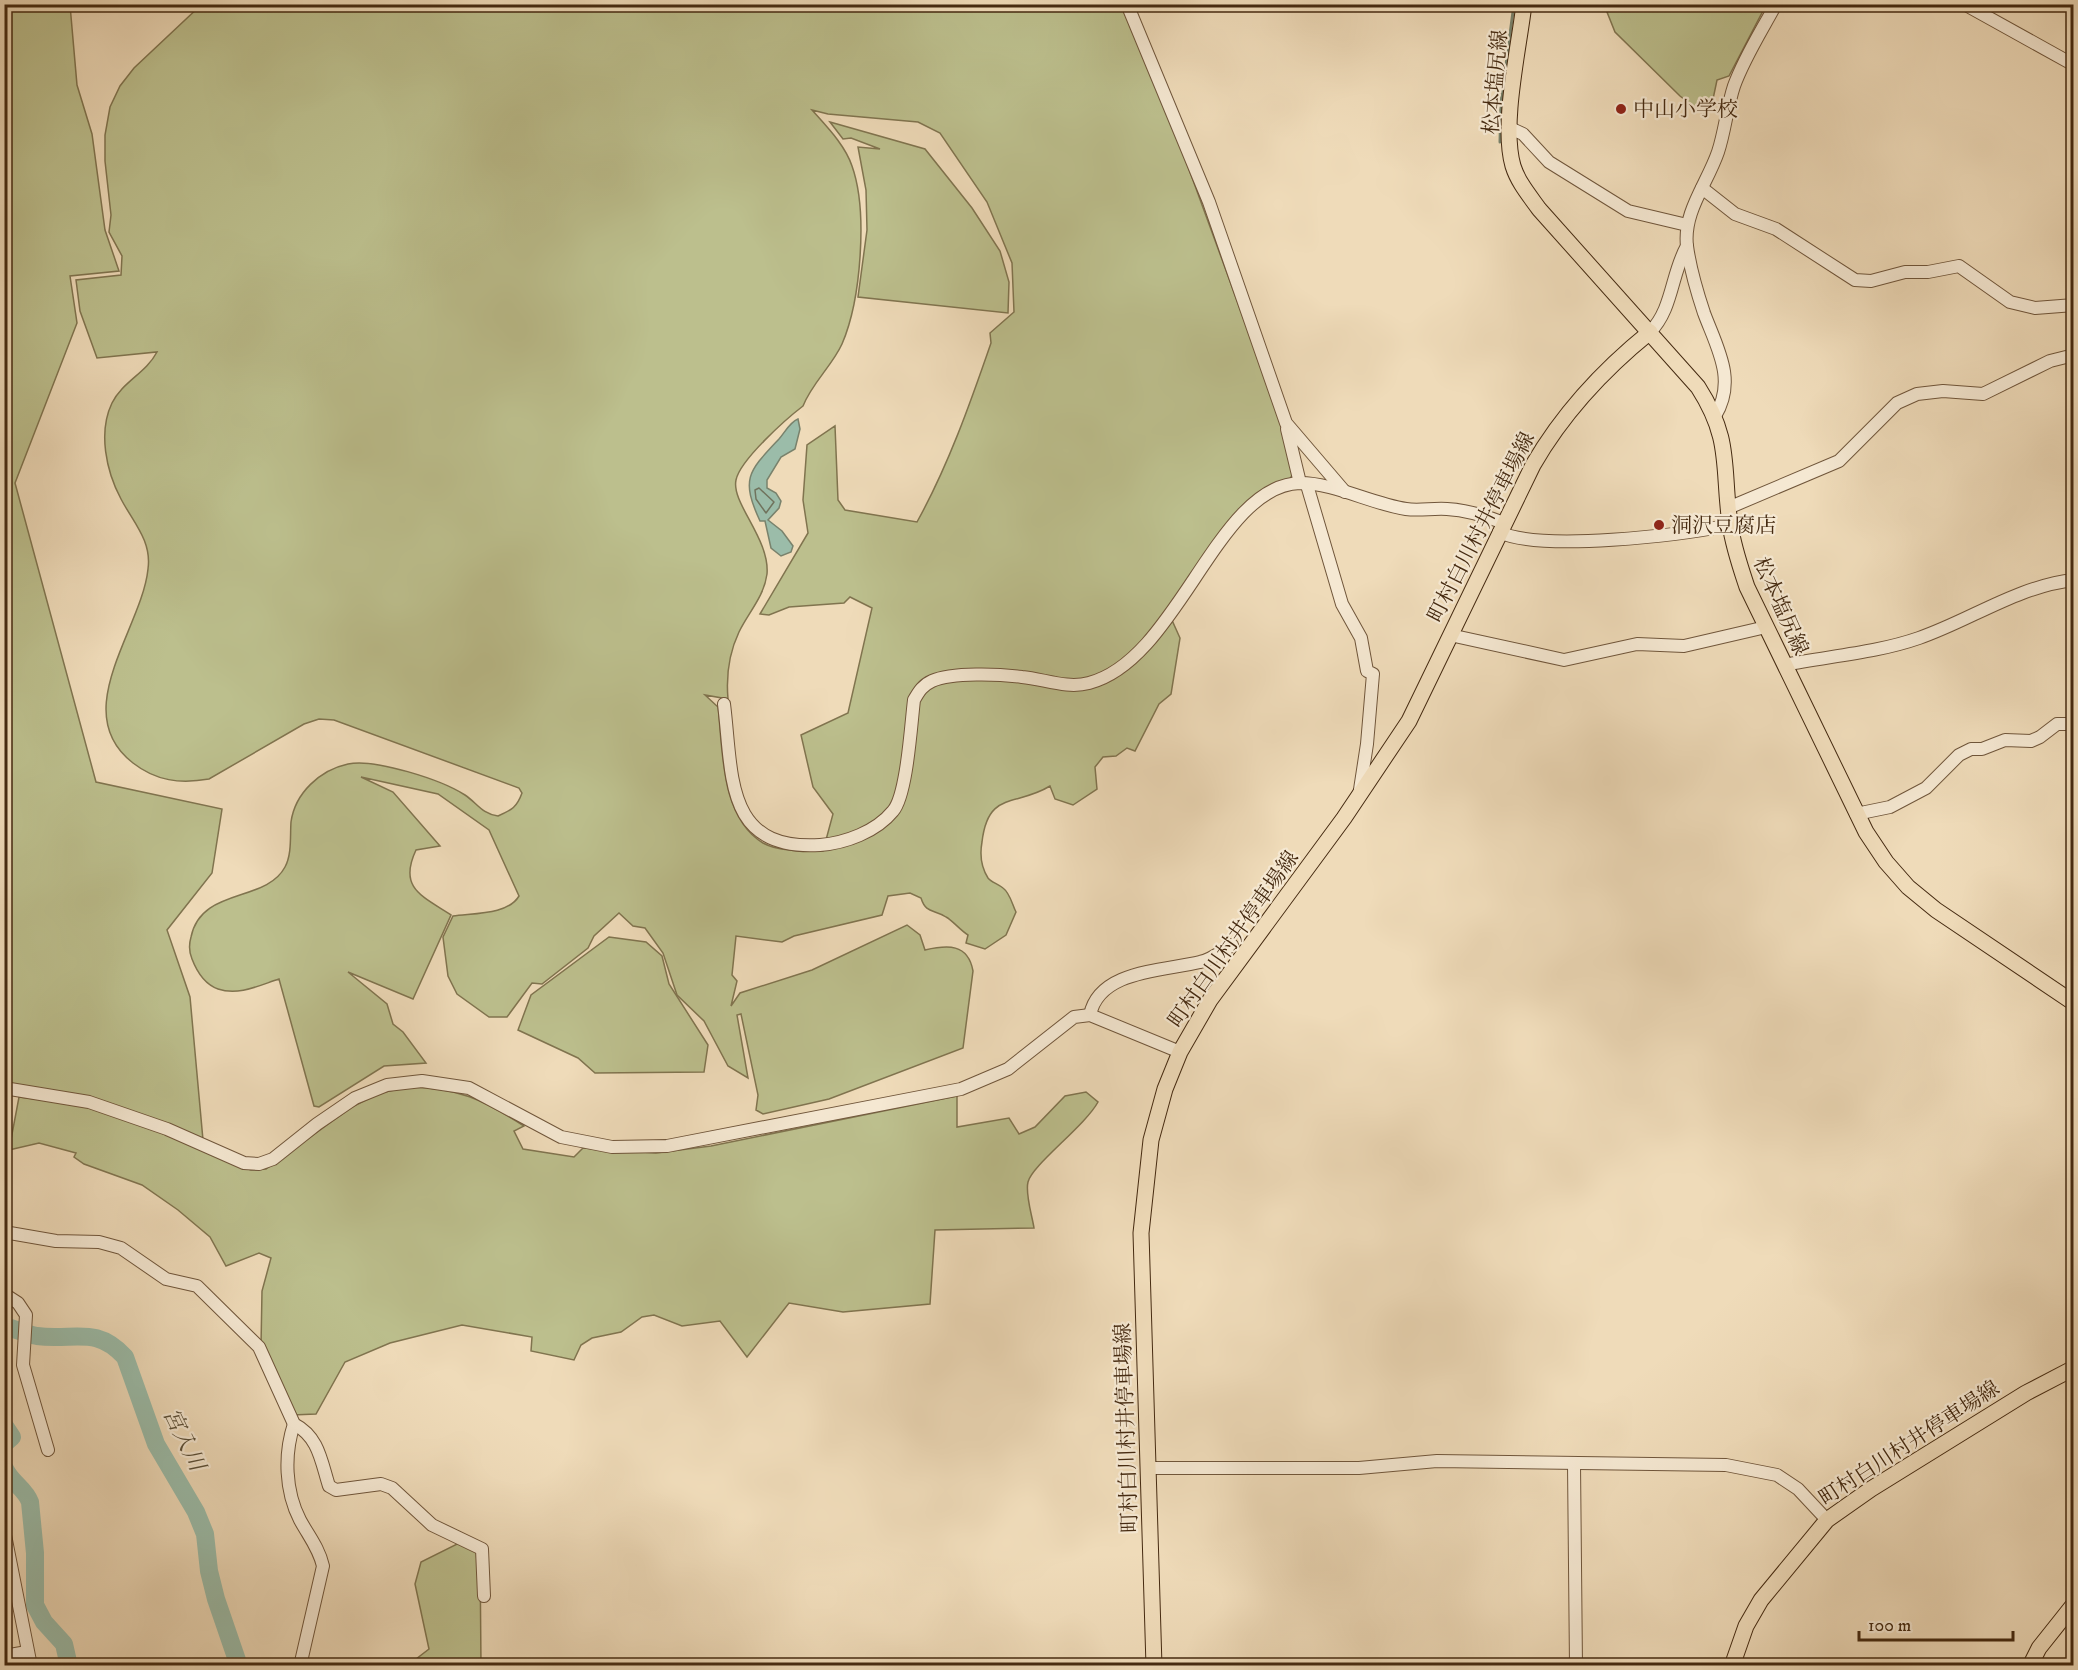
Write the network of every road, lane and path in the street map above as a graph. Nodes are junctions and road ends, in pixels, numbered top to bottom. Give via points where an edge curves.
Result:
1 (1126, 4) edge
2 (1524, 4) edge
3 (1776, 4) edge
4 (1964, 4) edge
5 (2073, 65) edge
6 (1510, 128) junction
7 (1702, 188) junction
8 (1687, 225) junction
9 (1687, 246) junction
10 (2073, 306) edge
11 (1650, 332) junction
12 (2073, 355) edge
13 (1715, 416) junction
14 (1286, 423) junction
15 (1304, 484) junction
16 (1345, 492) junction
17 (1728, 508) junction
18 (1730, 525) junction
19 (1502, 528) junction
20 (2073, 580) edge
21 (1766, 627) junction
22 (1450, 635) junction
23 (1785, 665) junction
24 (724, 704) dead end
25 (2073, 724) edge
26 (1359, 796) junction
27 (1856, 814) junction
28 (1232, 945) dead end
29 (2073, 1003) edge
30 (1090, 1015) junction
31 (1180, 1052) junction
32 (4, 1088) edge
33 (4, 1232) edge
34 (4, 1294) edge
35 (2073, 1368) edge
36 (294, 1424) junction
37 (48, 1450) dead end
38 (1574, 1464) junction
39 (1148, 1468) junction
40 (1827, 1520) junction
41 (4, 1530) edge
42 (484, 1596) dead end
43 (2073, 1604) edge
44 (27, 1652) junction
45 (4, 1656) edge
46 (31, 1665) edge
47 (300, 1665) edge
48 (1154, 1665) edge
49 (1576, 1665) edge
50 (1732, 1665) edge
51 (2031, 1665) edge

1 - 14 street via 1209,202
2 - 6 main road, 松本塩尻線
3 - 7 street via 1735,84 1718,152
4 - 5 street
6 - 8 street via 1523,134 1549,162 1628,211
6 - 11 main road, 松本塩尻線 via 1513,165 1521,183 1539,209
7 - 8 street
7 - 10 street via 1735,214 1776,229 1855,280 1871,281 1905,272 1959,266 2010,302 2035,308
8 - 9 street
9 - 11 street via 1665,314
9 - 13 street via 1704,313 1724,360 1723,403
11 - 13 main road, 松本塩尻線 via 1698,387
11 - 19 main road, 町村白川村井停車場線 via 1583,394 1552,433
12 - 17 street via 2050,361 1983,394 1917,394 1898,403 1839,461
13 - 17 main road, 松本塩尻線 via 1722,438
14 - 15 street
14 - 16 street
15 - 16 street
15 - 24 street via 1269,491 1251,504 1229,528 1190,589 1133,657 1110,675 1088,684 1063,684 1022,676 957,676 933,680 920,689 914,700 903,786 894,810 873,828 848,840 806,846 785,843 769,840 750,824 735,795
15 - 26 street via 1342,604 1361,639 1367,671 1373,674
16 - 19 street via 1408,510 1447,509
17 - 18 main road, 松本塩尻線
18 - 19 street via 1688,533 1575,541 1526,540
18 - 21 main road, 松本塩尻線 via 1739,565
19 - 22 main road, 町村白川村井停車場線
20 - 23 street via 2026,592 1921,638 1884,649
21 - 22 street via 1684,646 1637,644 1564,660
21 - 23 main road, 松本塩尻線
22 - 26 main road, 町村白川村井停車場線 via 1409,721
23 - 27 main road, 松本塩尻線
25 - 27 street via 2056,724 2031,741 2005,740 1971,749 1959,755 1926,788 1890,807
26 - 31 main road, 町村白川村井停車場線 via 1210,1000
27 - 29 main road, 松本塩尻線 via 1886,862 1908,886 1936,910
28 - 30 street via 1202,962 1132,975 1101,991 1092,1001
30 - 31 street
30 - 32 street via 1074,1017 1008,1069 961,1089 667,1146 612,1147 561,1137 469,1088 422,1082 387,1085 355,1098 273,1159 244,1164 167,1129 89,1102
31 - 39 main road, 町村白川村井停車場線 via 1151,1140 1143,1205
33 - 36 street via 121,1248 166,1279 197,1286 259,1347
34 - 37 street via 26,1314 23,1365
35 - 40 main road, 町村白川村井停車場線 via 2026,1393
36 - 42 street via 315,1442 329,1486 336,1490 381,1484 392,1488 432,1525 482,1549
36 - 47 street via 287,1473 291,1495 323,1566
38 - 39 street via 1437,1461 1359,1468
38 - 40 street via 1725,1465 1777,1475 1798,1489
38 - 49 street
39 - 48 main road, 町村白川村井停車場線
40 - 50 main road, 町村白川村井停車場線 via 1761,1600 1746,1626
41 - 44 street
43 - 51 main road via 2039,1648
44 - 45 street
44 - 46 street

